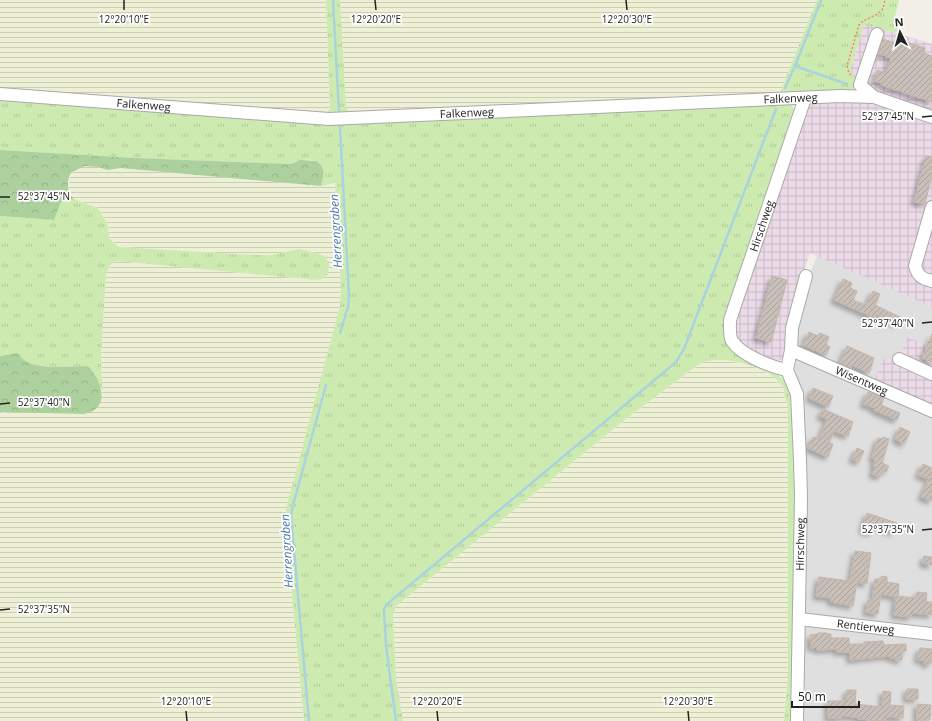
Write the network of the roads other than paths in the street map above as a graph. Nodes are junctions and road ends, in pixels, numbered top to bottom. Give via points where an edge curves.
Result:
1 (877, 34) dead end
2 (0, 94) edge
3 (874, 97) junction
4 (806, 98) junction
5 (932, 117) edge
6 (932, 207) edge
7 (806, 276) dead end
8 (932, 281) edge
9 (792, 350) junction
10 (899, 359) dead end
11 (787, 370) junction
12 (932, 374) edge
13 (932, 411) edge
14 (799, 619) junction
15 (932, 634) edge
16 (798, 721) edge

1 - 3 street via 860,85
2 - 4 street, Falkenweg via 330,119
3 - 4 street, Falkenweg
3 - 5 street, Falkenweg
4 - 11 street, Hirschweg via 730,320 732,342 741,350 774,368
6 - 8 street via 916,266 917,273 923,279
7 - 9 street via 792,328
9 - 11 street
9 - 13 street, Wisentweg
10 - 12 street
11 - 14 street, Hirschweg via 797,394 800,460
14 - 15 street, Rentierweg
14 - 16 street, Hirschweg

